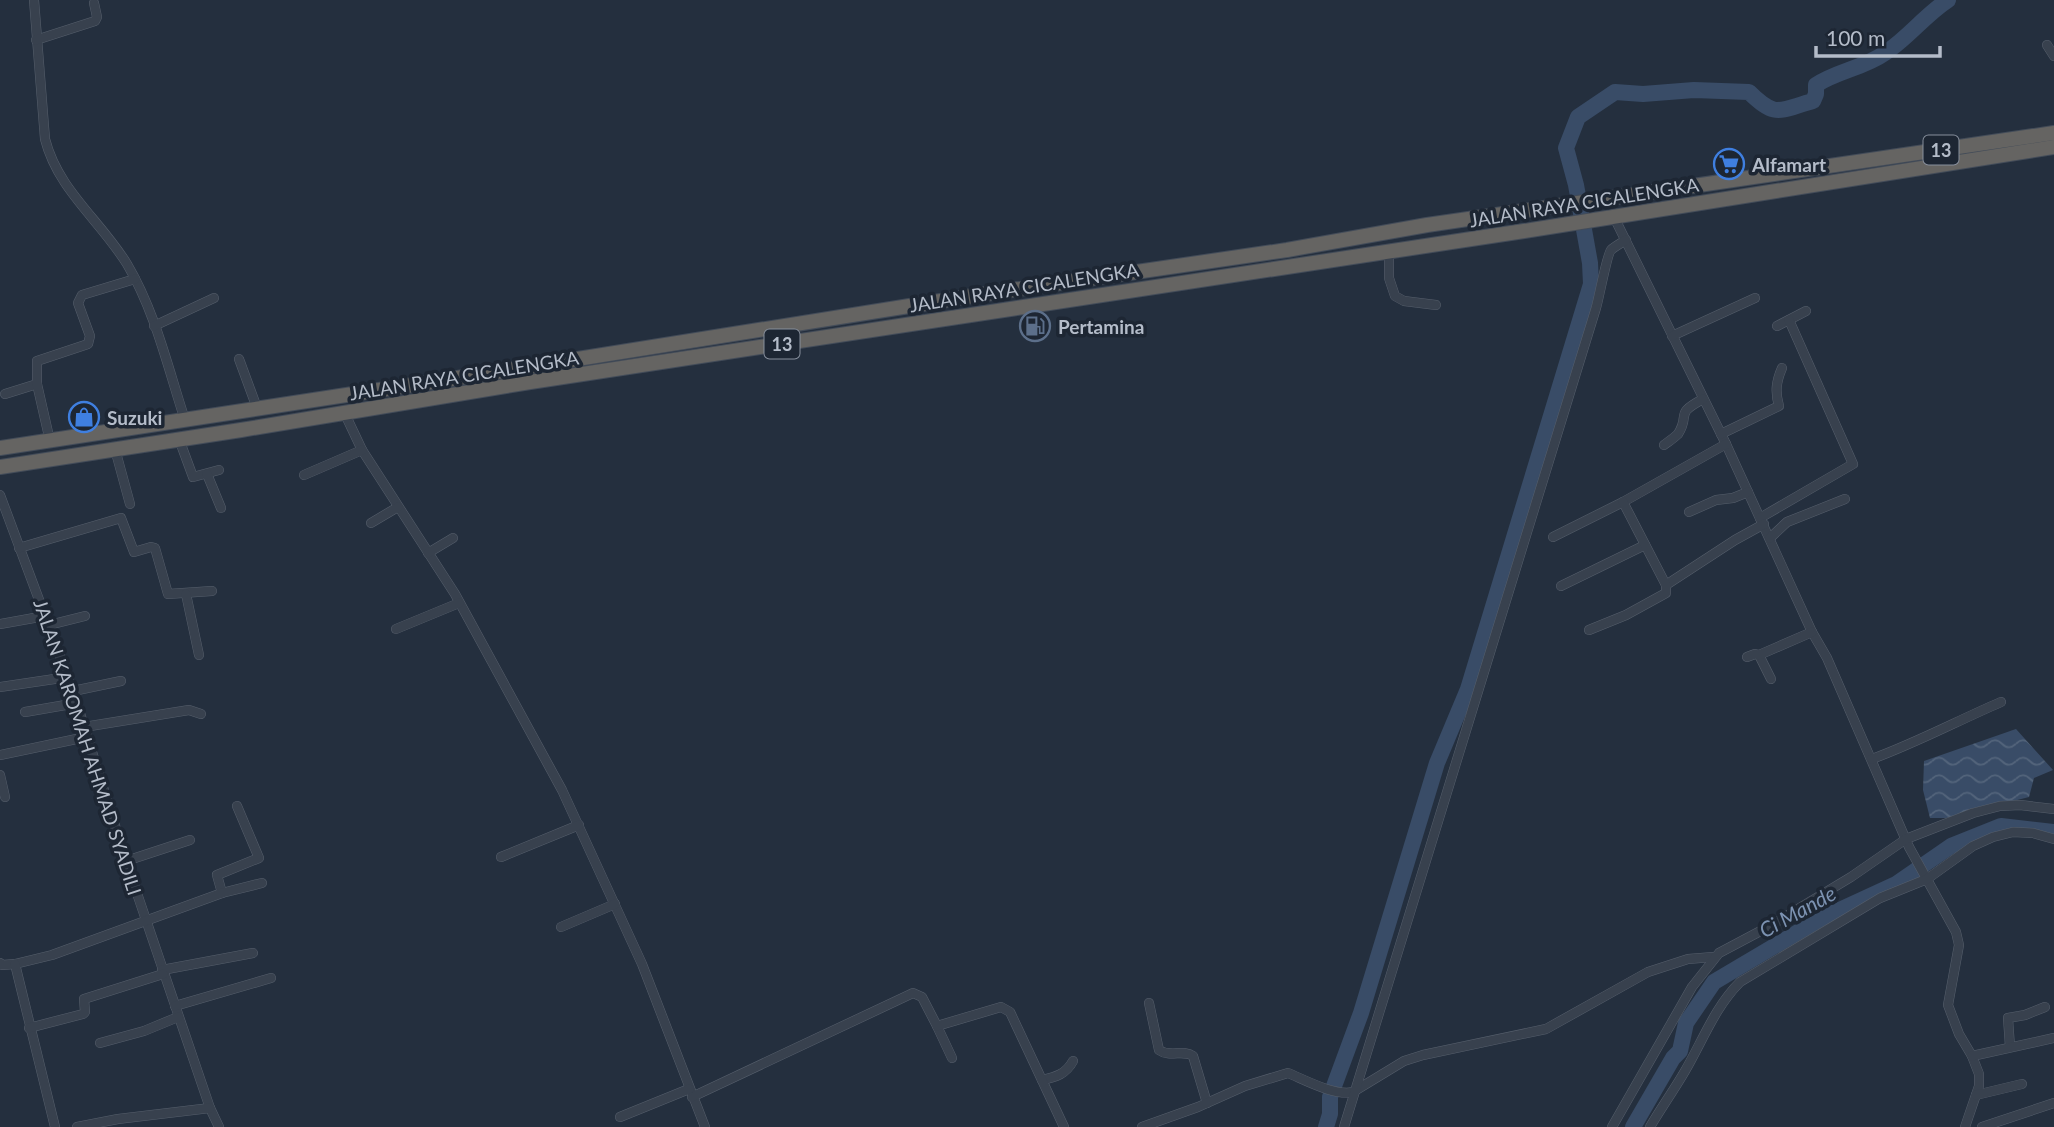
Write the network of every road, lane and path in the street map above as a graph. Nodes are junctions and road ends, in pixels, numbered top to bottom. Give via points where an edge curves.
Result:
1 (34, 0) edge
2 (94, 4) dead end
3 (36, 40) junction
4 (2047, 45) dead end
5 (2054, 56) edge
6 (2054, 133) edge
7 (2054, 147) edge
8 (1614, 217) junction
9 (1626, 240) junction
10 (1389, 251) junction
11 (135, 279) junction
12 (214, 298) dead end
13 (1755, 298) dead end
14 (1436, 305) dead end
15 (1806, 311) dead end
16 (1789, 320) junction
17 (153, 326) junction
18 (1777, 326) dead end
19 (1672, 336) junction
20 (239, 359) dead end
21 (1782, 368) dead end
22 (37, 384) junction
23 (5, 394) dead end
24 (1703, 399) junction
25 (257, 408) junction
26 (238, 411) junction
27 (345, 414) junction
28 (185, 420) junction
29 (241, 430) junction
30 (1721, 434) junction
31 (179, 439) junction
32 (50, 440) junction
33 (1726, 444) junction
34 (1664, 445) dead end
35 (0, 448) edge
36 (115, 449) junction
37 (362, 450) junction
38 (0, 467) edge
39 (219, 470) dead end
40 (207, 474) junction
41 (304, 475) dead end
42 (1748, 492) junction
43 (0, 495) edge
44 (1845, 499) dead end
45 (1623, 502) junction
46 (130, 504) dead end
47 (398, 507) junction
48 (221, 508) dead end
49 (1689, 512) dead end
50 (1762, 521) junction
51 (371, 523) dead end
52 (1553, 537) dead end
53 (453, 538) dead end
54 (1770, 538) junction
55 (1645, 545) junction
56 (19, 548) junction
57 (428, 553) junction
58 (1666, 585) junction
59 (1561, 586) dead end
60 (212, 591) dead end
61 (186, 594) junction
62 (459, 603) junction
63 (85, 615) dead end
64 (47, 621) junction
65 (0, 624) edge
66 (396, 629) dead end
67 (1589, 630) dead end
68 (1812, 632) junction
69 (199, 655) dead end
70 (1759, 656) junction
71 (1747, 657) dead end
72 (68, 677) junction
73 (1772, 679) dead end
74 (121, 681) dead end
75 (0, 687) edge
76 (73, 691) junction
77 (2001, 702) dead end
78 (77, 703) junction
79 (25, 712) dead end
80 (201, 714) dead end
81 (85, 732) junction
82 (0, 755) edge
83 (1872, 759) junction
84 (0, 775) edge
85 (5, 797) dead end
86 (237, 806) dead end
87 (2054, 809) edge
88 (579, 825) junction
89 (2054, 839) edge
90 (190, 840) dead end
91 (1908, 843) junction
92 (501, 857) dead end
93 (126, 861) junction
94 (1926, 878) junction
95 (262, 883) dead end
96 (222, 892) junction
97 (615, 904) junction
98 (146, 922) junction
99 (561, 927) dead end
100 (253, 953) dead end
101 (1713, 957) junction
102 (0, 963) edge
103 (15, 964) junction
104 (163, 972) junction
105 (271, 978) dead end
106 (1149, 1003) dead end
107 (175, 1006) junction
108 (2045, 1007) dead end
109 (178, 1017) junction
110 (937, 1026) junction
111 (29, 1028) junction
112 (2054, 1038) edge
113 (100, 1043) dead end
114 (2010, 1047) junction
115 (1972, 1056) junction
116 (952, 1058) dead end
117 (1073, 1061) dead end
118 (1042, 1080) junction
119 (2022, 1084) dead end
120 (1351, 1092) junction
121 (691, 1093) junction
122 (1976, 1095) junction
123 (1207, 1103) junction
124 (2054, 1103) edge
125 (210, 1108) junction
126 (620, 1117) dead end
127 (2008, 1123) edge
128 (55, 1127) edge
129 (77, 1127) edge
130 (219, 1127) edge
131 (705, 1127) edge
132 (1065, 1127) edge
133 (1142, 1127) edge
134 (1343, 1127) edge
135 (1612, 1127) edge
136 (1650, 1127) edge
137 (1965, 1127) edge
138 (1982, 1127) edge

1 - 3 street
2 - 3 street via 95,21
3 - 11 street via 50,159 64,185
4 - 5 street
6 - 25 highway, JALAN RAYA CICALENGKA / 13
7 - 8 highway, JALAN RAYA CICALENGKA / 13
8 - 9 street
8 - 10 highway, JALAN RAYA CICALENGKA / 13
9 - 19 street
9 - 120 street via 1608,254 1603,286
10 - 14 street via 1389,278 1395,296
10 - 27 highway, JALAN RAYA CICALENGKA / 13
11 - 17 street
11 - 22 street via 82,295 78,303 90,341 37,361
12 - 17 street
13 - 19 street
15 - 16 street
16 - 18 street
16 - 50 street via 1853,464
17 - 28 street
19 - 24 street
20 - 25 street
21 - 30 street via 1776,381 1779,406
22 - 23 street
22 - 32 street
24 - 30 street
24 - 34 street via 1688,407 1678,433
25 - 26 highway, JALAN RAYA CICALENGKA / 13
26 - 28 highway, JALAN RAYA CICALENGKA / 13
26 - 29 highway
27 - 29 highway, JALAN RAYA CICALENGKA / 13
27 - 37 street
28 - 32 highway, JALAN RAYA CICALENGKA / 13
29 - 31 highway, JALAN RAYA CICALENGKA / 13
30 - 33 street
31 - 36 highway, JALAN RAYA CICALENGKA / 13
31 - 40 street via 193,477
32 - 35 highway, JALAN RAYA CICALENGKA / 13
33 - 42 street
33 - 45 street
36 - 38 highway, JALAN RAYA CICALENGKA / 13
36 - 46 street
37 - 41 street
37 - 47 street
39 - 40 street
40 - 48 street
42 - 49 street
42 - 50 street
43 - 56 street, JALAN KAROMAH AHMAD SYADILI
44 - 54 street via 1787,523
45 - 52 street
45 - 55 street
47 - 51 street
47 - 57 street
50 - 54 street
50 - 58 street
53 - 57 street
54 - 68 street
55 - 58 street
55 - 59 street
56 - 61 street via 121,518 134,552 155,548 167,594
56 - 64 street, JALAN KAROMAH AHMAD SYADILI
57 - 62 street
58 - 67 street via 1664,595
60 - 61 street
61 - 69 street
62 - 66 street
62 - 88 street
63 - 64 street
64 - 65 street
64 - 72 street, JALAN KAROMAH AHMAD SYADILI
68 - 70 street
68 - 83 street
70 - 71 street
70 - 73 street
72 - 75 street
72 - 76 street, JALAN KAROMAH AHMAD SYADILI
74 - 76 street
76 - 78 street, JALAN KAROMAH AHMAD SYADILI
77 - 83 street
78 - 79 street
78 - 81 street, JALAN KAROMAH AHMAD SYADILI
80 - 81 street via 189,710
81 - 82 street
81 - 93 street, JALAN KAROMAH AHMAD SYADILI
83 - 91 street
84 - 85 street
86 - 96 street via 259,858 217,875
87 - 91 street via 2000,806 1972,813
88 - 92 street
88 - 97 street
89 - 94 street via 2013,832 1993,837
90 - 93 street
91 - 94 street
91 - 101 street
93 - 98 street, JALAN KAROMAH AHMAD SYADILI
94 - 115 street via 1956,932 1959,945 1948,1004
94 - 136 street via 1880,898 1740,982 1712,1020
95 - 96 street
96 - 98 street
97 - 99 street
97 - 121 street
98 - 103 street
98 - 104 street, JALAN KAROMAH AHMAD SYADILI
100 - 104 street
101 - 120 street via 1688,959 1647,972 1546,1029 1404,1061
101 - 135 street
102 - 103 street
103 - 111 street
104 - 107 street, JALAN KAROMAH AHMAD SYADILI
104 - 111 street via 84,999 83,1014
105 - 107 street
106 - 123 street via 1159,1050 1193,1056
107 - 109 street, JALAN KAROMAH AHMAD SYADILI
108 - 114 street via 2008,1018
109 - 113 street
109 - 125 street, JALAN KAROMAH AHMAD SYADILI
110 - 116 street
110 - 118 street via 1001,1007 1012,1017
110 - 121 street via 922,997 913,993
111 - 128 street
112 - 114 street
114 - 115 street
115 - 122 street via 1979,1074
117 - 118 street via 1059,1076
118 - 132 street
119 - 122 street
120 - 123 street via 1311,1084 1288,1073
120 - 134 street
121 - 126 street
121 - 131 street
122 - 137 street
123 - 133 street
124 - 127 street
125 - 129 street
125 - 130 street, JALAN KAROMAH AHMAD SYADILI
127 - 138 street

